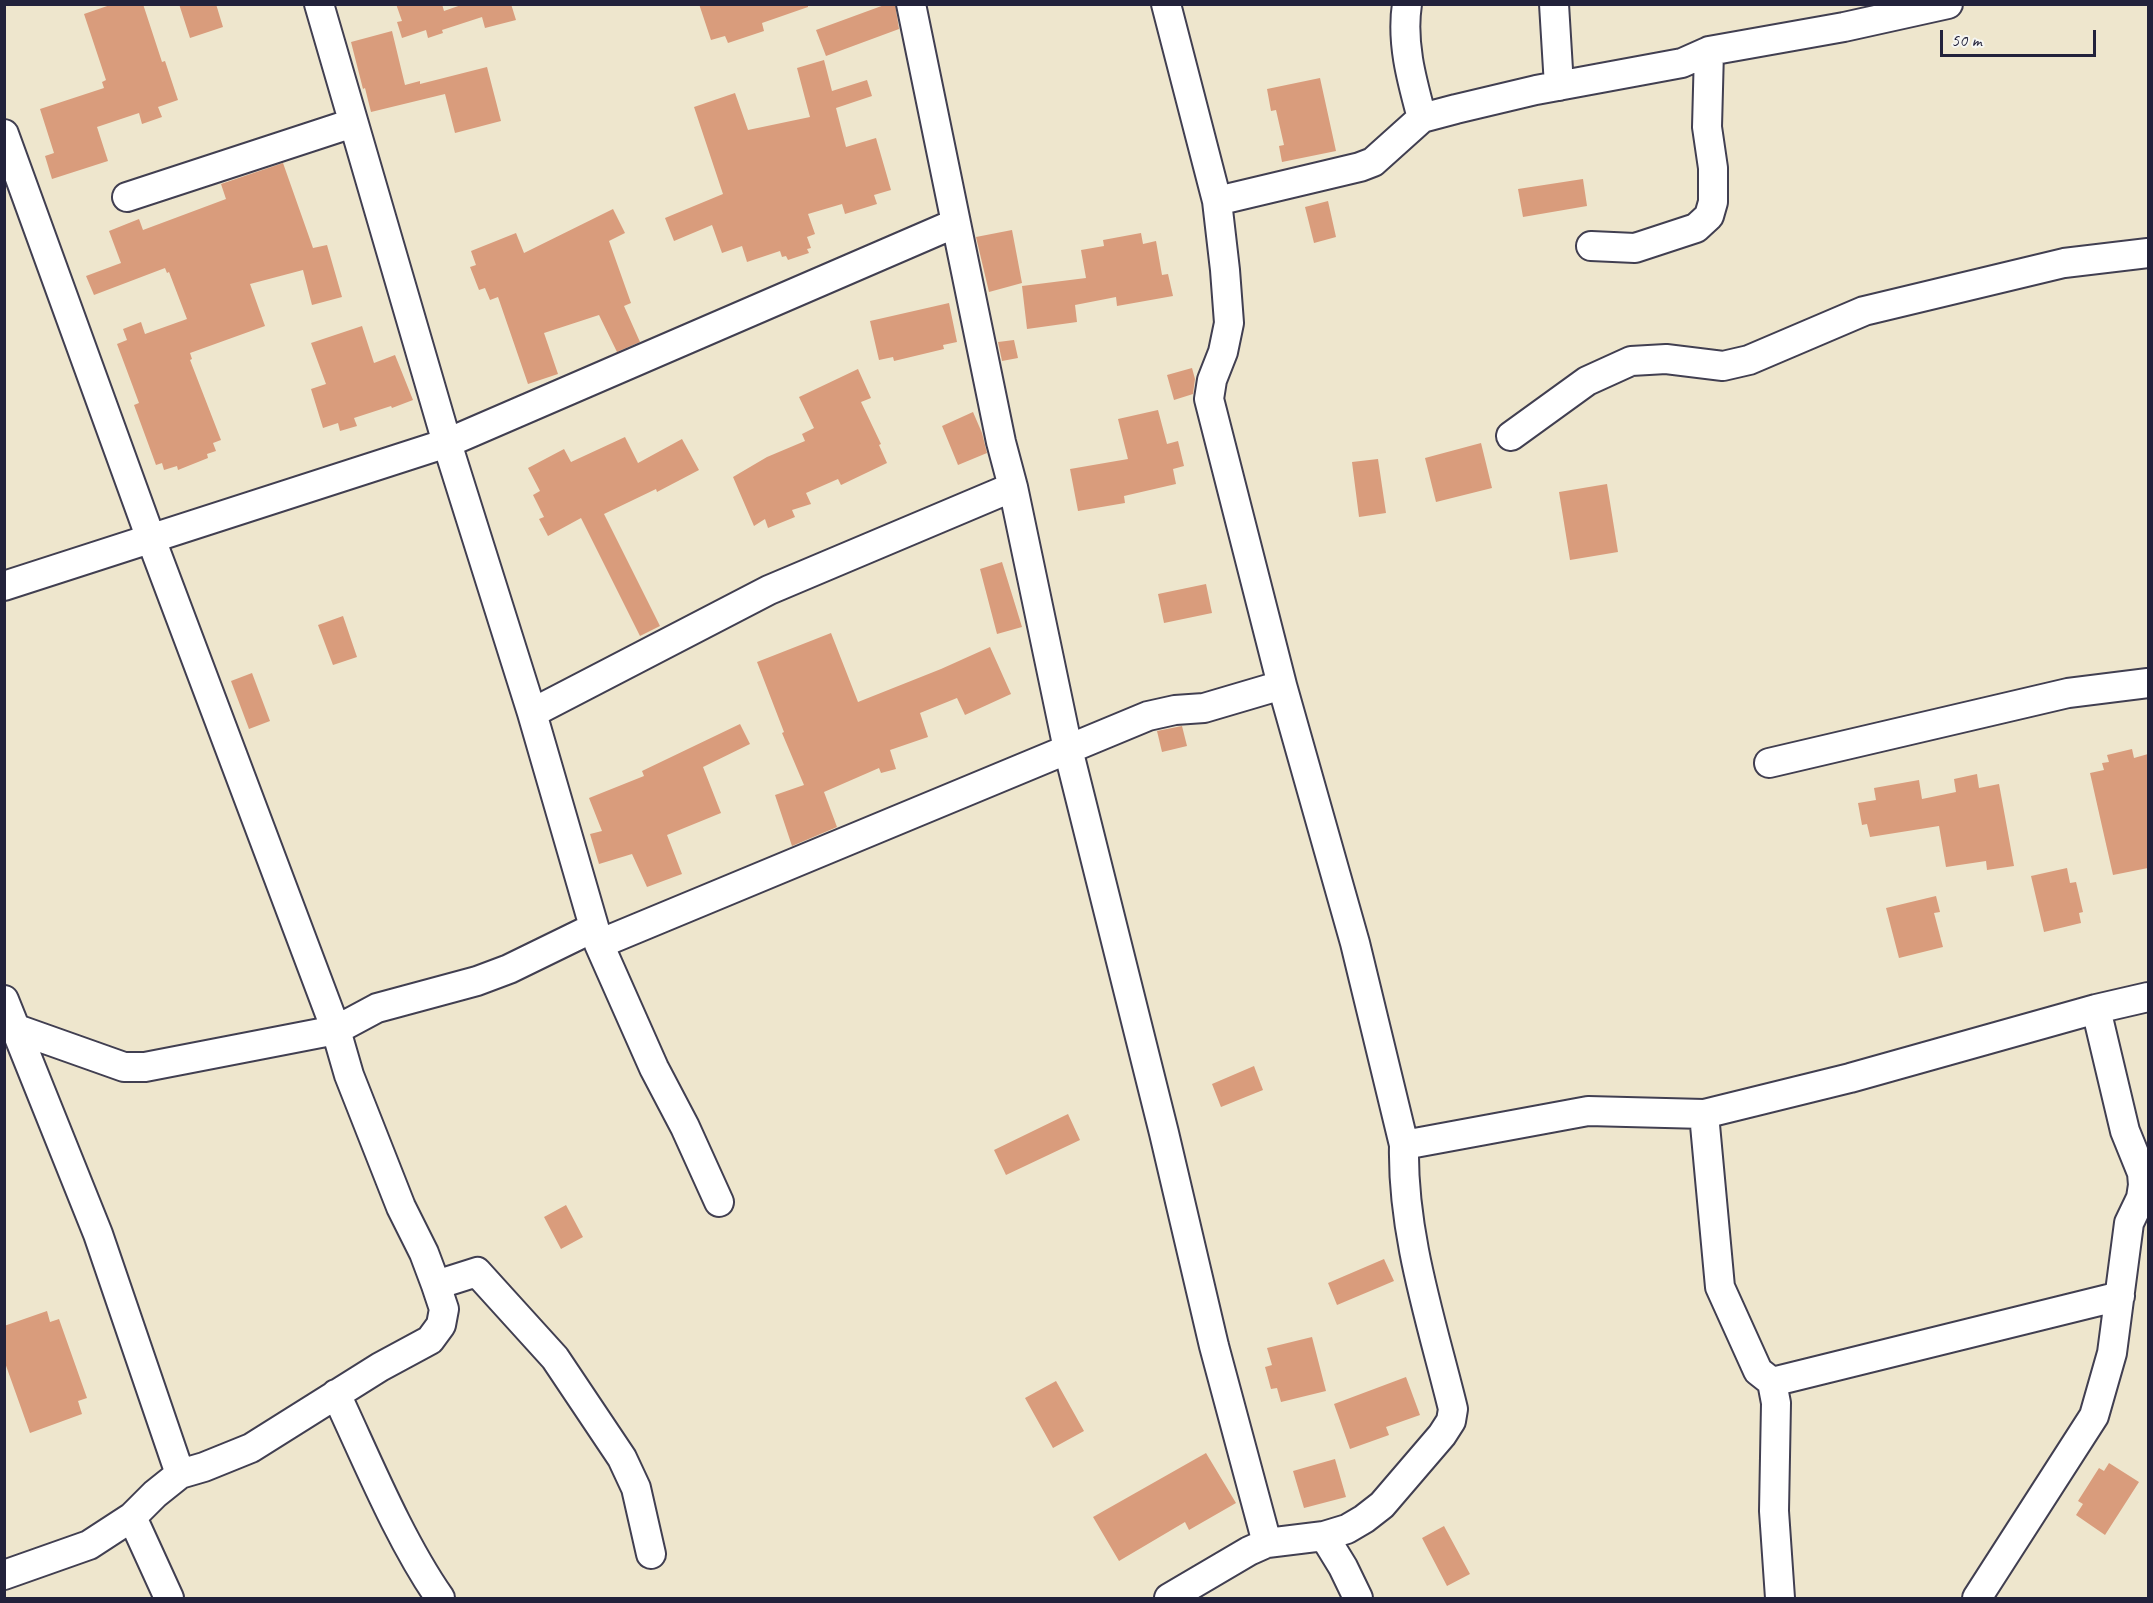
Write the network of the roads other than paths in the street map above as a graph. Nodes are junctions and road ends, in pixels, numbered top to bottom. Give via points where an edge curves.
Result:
1 (319, 4) edge
2 (911, 4) edge
3 (1167, 4) edge
4 (1407, 4) edge
5 (1554, 4) edge
6 (1948, 4) edge
7 (1880, 11) edge
8 (1709, 51) junction
9 (1559, 86) junction
10 (1422, 118) junction
11 (353, 123) junction
12 (4, 134) edge
13 (127, 197) dead end
14 (1217, 201) junction
15 (956, 223) junction
16 (1591, 246) dead end
17 (2148, 253) edge
18 (1511, 436) dead end
19 (447, 443) junction
20 (1013, 487) junction
21 (151, 538) junction
22 (4, 586) edge
23 (2148, 684) edge
24 (1282, 685) junction
25 (532, 713) junction
26 (1068, 749) junction
27 (1769, 763) dead end
28 (596, 936) junction
29 (2148, 997) edge
30 (4, 1000) edge
31 (2096, 1009) junction
32 (14, 1028) junction
33 (336, 1030) junction
34 (1704, 1114) junction
35 (1404, 1145) junction
36 (719, 1202) dead end
37 (436, 1285) junction
38 (2120, 1296) junction
39 (1772, 1382) junction
40 (336, 1394) junction
41 (180, 1474) junction
42 (132, 1517) junction
43 (1324, 1536) junction
44 (1267, 1543) junction
45 (651, 1554) dead end
46 (4, 1575) edge
47 (169, 1599) edge
48 (440, 1599) edge
49 (1169, 1599) edge
50 (1358, 1599) edge
51 (1780, 1599) edge
52 (1977, 1599) edge

1 - 11 street
2 - 15 street
3 - 14 street
4 - 10 street via 1404,25
5 - 9 street
6 - 7 street
7 - 8 street via 1844,27
8 - 9 street via 1682,63
8 - 16 street via 1707,127 1713,168 1709,216 1696,228 1635,248
9 - 10 street
10 - 14 street via 1373,162
11 - 13 street
11 - 19 street
12 - 21 street
14 - 24 street via 1228,323 1209,399
15 - 19 street
15 - 20 street
17 - 18 street via 2064,263 1864,311 1789,345 1723,366 1631,361 1587,381
19 - 21 street
19 - 25 street
20 - 25 street via 769,590
20 - 26 street
21 - 22 street
21 - 33 street
23 - 27 street via 2068,693
24 - 26 street via 1204,708 1148,716
24 - 35 street via 1355,943
25 - 28 street
26 - 28 street
26 - 44 street via 1214,1346
28 - 33 street via 477,981 377,1008
28 - 36 street
29 - 31 street
30 - 32 street
31 - 34 street via 1850,1078
31 - 38 street via 2125,1131 2142,1173 2141,1198 2129,1223
32 - 33 street via 124,1067 145,1067
32 - 41 street via 98,1234
33 - 37 street via 348,1075
34 - 35 street via 1588,1112
34 - 39 street via 1720,1287 1758,1371
35 - 43 street via 1404,1174 1417,1266 1453,1409 1451,1421 1382,1505 1347,1529
37 - 40 street via 444,1309 441,1325 430,1340
37 - 45 street via 477,1272 555,1358 622,1458 636,1488
38 - 39 street
38 - 52 street via 2112,1353 2094,1416
39 - 51 street via 1776,1403 1774,1511
40 - 41 street via 251,1448
40 - 48 street via 392,1513
41 - 42 street
42 - 46 street via 89,1545
42 - 47 street
43 - 44 street
43 - 50 street
44 - 49 street

